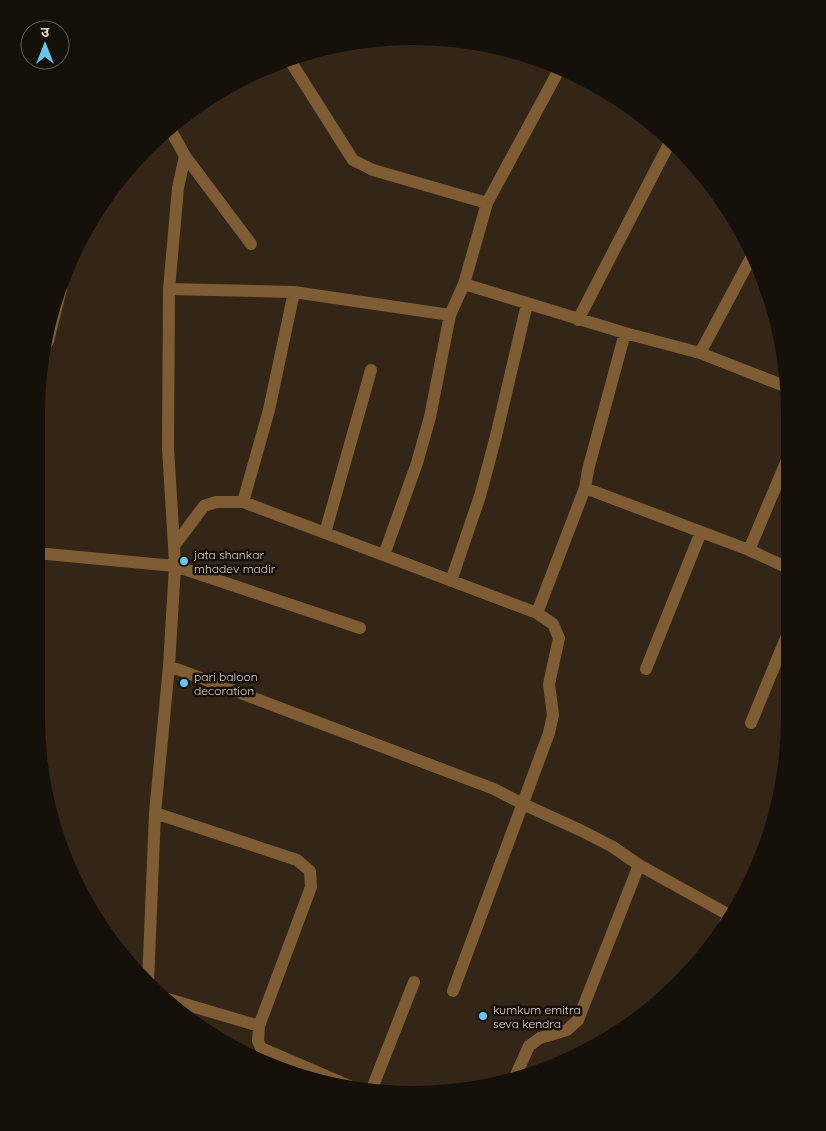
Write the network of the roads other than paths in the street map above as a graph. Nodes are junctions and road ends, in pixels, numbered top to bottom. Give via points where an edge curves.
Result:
1 (293, 66) edge
2 (557, 74) edge
3 (173, 134) edge
4 (667, 147) edge
5 (185, 156) junction
6 (487, 203) junction
7 (250, 244) dead end
8 (749, 262) edge
9 (464, 284) junction
10 (169, 289) junction
11 (294, 292) junction
12 (527, 304) junction
13 (450, 316) junction
14 (578, 320) junction
15 (624, 333) junction
16 (700, 353) junction
17 (371, 370) dead end
18 (780, 384) edge
19 (781, 474) edge
20 (585, 488) junction
21 (243, 502) junction
22 (702, 532) junction
23 (325, 533) junction
24 (174, 546) junction
25 (749, 550) junction
26 (45, 554) edge
27 (384, 555) junction
28 (781, 565) edge
29 (175, 566) junction
30 (451, 580) junction
31 (537, 613) junction
32 (360, 628) dead end
33 (781, 650) edge
34 (169, 666) junction
35 (646, 669) dead end
36 (751, 723) dead end
37 (523, 804) junction
38 (155, 813) junction
39 (639, 865) junction
40 (725, 913) edge
41 (148, 973) edge
42 (414, 982) dead end
43 (453, 991) dead end
44 (179, 1002) edge
45 (260, 1026) junction
46 (519, 1070) edge
47 (322, 1074) edge
48 (374, 1084) edge

1 - 6 street via 353,160 373,170
2 - 6 street
3 - 5 street
4 - 14 street
5 - 7 street
5 - 10 street via 178,188
6 - 9 street
8 - 16 street
9 - 12 street
9 - 13 street
10 - 11 street
10 - 24 street via 168,448
11 - 13 street
11 - 21 street via 269,410
12 - 14 street
12 - 30 street via 480,496
13 - 27 street via 430,417
14 - 15 street
15 - 16 street
15 - 20 street
16 - 18 street
17 - 23 street
19 - 25 street
20 - 22 street
20 - 31 street
21 - 23 street
21 - 24 street via 216,502 204,506
22 - 25 street
22 - 35 street
23 - 27 street
24 - 29 street
25 - 28 street
26 - 29 street
27 - 30 street
29 - 32 street
29 - 34 street
30 - 31 street
31 - 37 street via 553,624 559,638 548,684 553,715
33 - 36 street
34 - 37 street via 494,789
34 - 38 street
37 - 39 street via 613,847
37 - 43 street
38 - 41 street
38 - 45 street via 297,860 310,871 311,887
39 - 40 street
39 - 46 street via 578,1020 567,1030 540,1038 529,1046
42 - 48 street
44 - 45 street
45 - 47 street via 258,1041 262,1048

